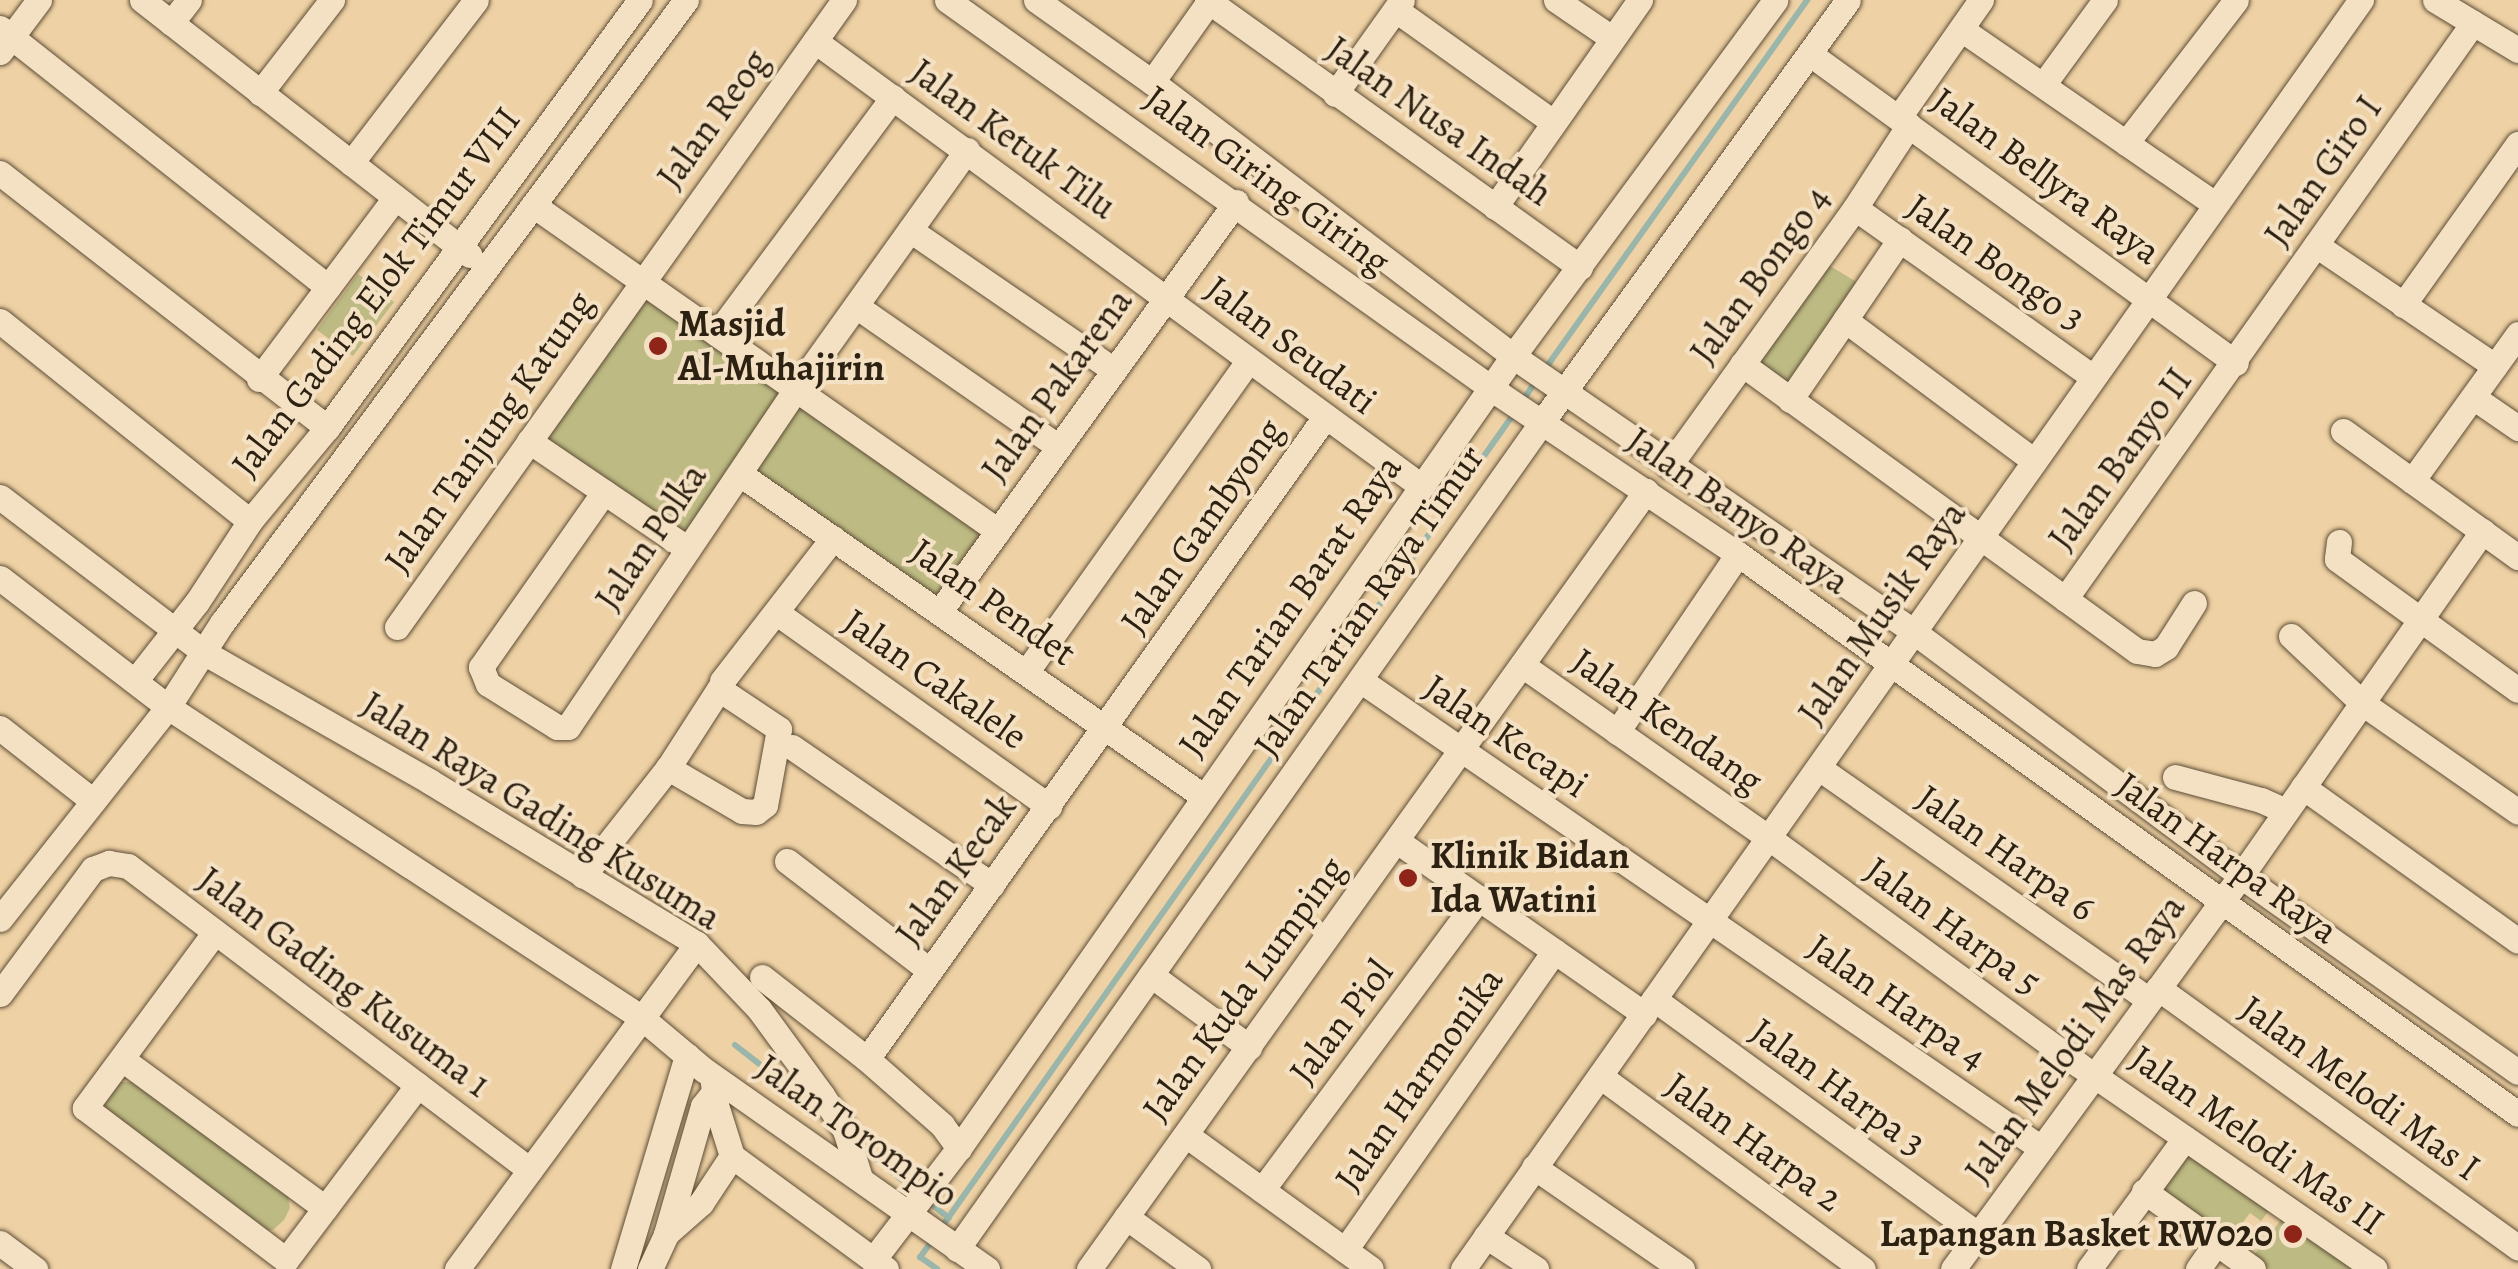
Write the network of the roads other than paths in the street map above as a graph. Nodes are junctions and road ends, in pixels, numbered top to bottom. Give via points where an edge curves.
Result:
1 (39, 0) edge
2 (142, 0) edge
3 (188, 0) edge
4 (332, 0) edge
5 (476, 0) edge
6 (640, 0) edge
7 (686, 0) edge
8 (844, 0) edge
9 (948, 0) edge
10 (1036, 0) edge
11 (1208, 0) edge
12 (1556, 0) edge
13 (1640, 0) edge
14 (1775, 0) edge
15 (1848, 0) edge
16 (1982, 0) edge
17 (2105, 0) edge
18 (2236, 0) edge
19 (2361, 0) edge
20 (2435, 0) edge
21 (1399, 5) edge
22 (171, 22) junction
23 (2473, 23) junction
24 (1961, 29) junction
25 (1612, 38) junction
26 (4, 39) edge
27 (815, 42) junction
28 (2518, 50) edge
29 (1810, 54) junction
30 (1152, 82) junction
31 (2043, 85) junction
32 (260, 93) junction
33 (1335, 94) junction
34 (892, 97) junction
35 (1904, 121) junction
36 (1553, 122) junction
37 (2126, 143) junction
38 (2518, 144) edge
39 (967, 150) junction
40 (350, 163) junction
41 (0, 172) edge
42 (394, 198) junction
43 (1236, 202) junction
44 (2215, 204) junction
45 (532, 205) junction
46 (1496, 208) junction
47 (1856, 208) junction
48 (910, 230) junction
49 (1900, 239) junction
50 (2316, 245) junction
51 (459, 246) junction
52 (1580, 267) junction
53 (486, 268) junction
54 (642, 281) junction
55 (328, 287) junction
56 (2149, 298) junction
57 (1166, 299) junction
58 (2403, 305) junction
59 (856, 306) junction
60 (1845, 320) junction
61 (0, 321) edge
62 (717, 334) junction
63 (2518, 334) edge
64 (1517, 358) junction
65 (1248, 361) junction
66 (2236, 362) junction
67 (1742, 364) junction
68 (2495, 366) junction
69 (1114, 370) junction
70 (2094, 377) junction
71 (259, 379) junction
72 (1559, 388) junction
73 (796, 390) junction
74 (1496, 391) junction
75 (2473, 398) junction
76 (1790, 400) junction
77 (1325, 418) junction
78 (1538, 419) junction
79 (327, 428) junction
80 (2518, 428) edge
81 (2343, 431) dead end
82 (530, 442) junction
83 (1058, 447) junction
84 (2034, 461) junction
85 (1669, 466) junction
86 (740, 474) junction
87 (2412, 481) junction
88 (1421, 486) junction
89 (1646, 491) junction
90 (604, 492) junction
91 (0, 497) edge
92 (250, 521) junction
93 (998, 531) junction
94 (2483, 531) junction
95 (834, 538) junction
96 (1980, 539) junction
97 (688, 549) junction
98 (2338, 550) dead end
99 (1738, 554) junction
100 (2518, 557) edge
101 (0, 578) edge
102 (2065, 600) junction
103 (2194, 603) dead end
104 (940, 611) junction
105 (777, 614) junction
106 (2419, 619) junction
107 (397, 626) dead end
108 (175, 631) junction
109 (1914, 632) junction
110 (2291, 636) dead end
111 (205, 653) junction
112 (1891, 664) junction
113 (1522, 666) junction
114 (1026, 671) junction
115 (1360, 680) junction
116 (135, 681) junction
117 (720, 685) junction
118 (2518, 690) edge
119 (2362, 703) junction
120 (168, 707) junction
121 (1106, 726) junction
122 (0, 728) edge
123 (1616, 732) junction
124 (792, 747) dead end
125 (1460, 752) junction
126 (668, 768) junction
127 (1819, 768) junction
128 (2175, 777) dead end
129 (2303, 787) junction
130 (1202, 796) junction
131 (94, 800) junction
132 (1049, 806) junction
133 (2286, 811) junction
134 (2518, 812) edge
135 (1768, 838) junction
136 (1397, 840) junction
137 (787, 861) dead end
138 (582, 876) junction
139 (992, 885) junction
140 (2230, 890) junction
141 (1479, 898) junction
142 (1, 916) edge
143 (1711, 918) junction
144 (215, 932) junction
145 (2518, 941) edge
146 (697, 944) junction
147 (1554, 951) junction
148 (930, 970) junction
149 (1150, 975) junction
150 (762, 977) dead end
151 (0, 994) edge
152 (2153, 994) junction
153 (1649, 1007) junction
154 (642, 1018) junction
155 (1249, 1047) junction
156 (687, 1055) junction
157 (867, 1059) junction
158 (122, 1060) junction
159 (2518, 1072) edge
160 (2096, 1073) junction
161 (1600, 1076) junction
162 (716, 1083) junction
163 (418, 1085) junction
164 (2518, 1114) edge
165 (1186, 1134) junction
166 (2185, 1138) junction
167 (959, 1148) junction
168 (2041, 1148) junction
169 (732, 1156) junction
170 (1534, 1167) junction
171 (530, 1170) junction
172 (860, 1178) junction
173 (1262, 1190) junction
174 (2144, 1191) junction
175 (917, 1206) junction
176 (325, 1208) junction
177 (1126, 1218) junction
178 (666, 1234) junction
179 (1979, 1234) junction
180 (1486, 1236) junction
181 (2217, 1242) junction
182 (0, 1243) edge
183 (953, 1245) junction
184 (2518, 1248) edge
185 (1346, 1250) junction
186 (879, 1264) edge
187 (35, 1269) edge
188 (457, 1269) edge
189 (623, 1269) edge
190 (650, 1269) edge
191 (987, 1269) edge
192 (1089, 1269) edge
193 (1198, 1269) edge
194 (1371, 1269) edge
195 (1463, 1269) edge
196 (1536, 1269) edge
197 (1682, 1269) edge
198 (1863, 1269) edge
199 (1953, 1269) edge
200 (2089, 1269) edge
201 (2198, 1269) edge
202 (2254, 1269) edge
203 (2375, 1269) edge

1 - 26 street
2 - 22 street
3 - 22 street
4 - 32 street
5 - 40 street
6 - 51 street, Jalan Gading Elok Timur VIII
7 - 45 street, Jalan Gading Elok Timur VIII
8 - 27 street, Jalan Reog
9 - 43 street, Jalan Giring Giring
10 - 30 street
11 - 30 street
11 - 33 street, Jalan Nusa Indah
12 - 25 street
13 - 25 street
14 - 52 street, Jalan Tarian Barat Raya
15 - 29 street, Jalan Tarian Raya Timur
16 - 24 street, Jalan Bongo 4
17 - 31 street
18 - 37 street
19 - 44 street, Jalan Musik Raya
20 - 23 street
21 - 33 street
21 - 36 street
22 - 32 street
23 - 28 street
23 - 50 street, Jalan Giro I
24 - 31 street
24 - 35 street, Jalan Bongo 4
25 - 36 street
26 - 55 street
27 - 34 street, Jalan Ketuk Tilu
27 - 54 street, Jalan Reog
29 - 35 street, Jalan Bellyra Raya
29 - 72 street, Jalan Tarian Raya Timur
30 - 64 street
31 - 37 street
32 - 40 street
33 - 46 street, Jalan Nusa Indah
34 - 39 street, Jalan Ketuk Tilu
34 - 62 street
35 - 47 street, Jalan Bongo 4
35 - 56 street, Jalan Bellyra Raya
36 - 46 street
37 - 44 street
38 - 58 street
39 - 48 street, Jalan Polka
39 - 57 street, Jalan Ketuk Tilu
40 - 42 street
41 - 71 street
42 - 51 street
42 - 55 street
43 - 57 street, Jalan Pakarena
43 - 74 street, Jalan Giring Giring
44 - 56 street, Jalan Musik Raya
45 - 53 street, Jalan Gading Elok Timur VIII
45 - 54 street
46 - 52 street, Jalan Nusa Indah
47 - 49 street, Jalan Bongo 3
47 - 67 street, Jalan Bongo 4
48 - 59 street, Jalan Polka
48 - 69 street
49 - 60 street
49 - 70 street, Jalan Bongo 3
50 - 58 street
50 - 66 street, Jalan Giro I
51 - 53 street
51 - 79 street, Jalan Gading Elok Timur VIII
52 - 64 street, Jalan Tarian Barat Raya
53 - 111 street, Jalan Gading Elok Timur VIII
54 - 62 street
54 - 82 street, Jalan Tanjung Katung
55 - 71 street
56 - 66 street, Jalan Bellyra Raya
56 - 70 street, Jalan Musik Raya
57 - 65 street, Jalan Seudati
57 - 69 street, Jalan Pakarena
58 - 68 street
59 - 73 street, Jalan Polka
59 - 83 street
60 - 76 street
60 - 84 street
61 - 92 street
62 - 73 street
63 - 68 street
64 - 72 street
64 - 74 street, Jalan Tarian Barat Raya
65 - 77 street, Jalan Seudati
65 - 114 street
66 - 102 street, Jalan Banyo II
67 - 76 street
67 - 85 street, Jalan Bongo 4
68 - 75 street
69 - 83 street, Jalan Pakarena
70 - 84 street, Jalan Musik Raya
71 - 79 street
72 - 78 street, Jalan Tarian Raya Timur
72 - 85 street
73 - 86 street, Jalan Polka
73 - 93 street
74 - 78 street, Jalan Giring Giring
74 - 88 street, Jalan Tarian Barat Raya
75 - 80 street
75 - 87 street
76 - 96 street
77 - 88 street, Jalan Seudati
77 - 121 street, Jalan Gambyong
78 - 89 street, Jalan Banyo Raya
78 - 115 street, Jalan Tarian Raya Timur
79 - 92 street, Jalan Gading Elok Timur VIII
81 - 87 street
82 - 90 street
82 - 107 street, Jalan Tanjung Katung
83 - 93 street, Jalan Pakarena
84 - 96 street, Jalan Musik Raya
85 - 109 street
86 - 95 street, Jalan Pendet
86 - 97 street, Jalan Polka
87 - 94 street
88 - 130 street, Jalan Tarian Barat Raya
89 - 99 street, Jalan Banyo Raya
89 - 113 street, Jalan Kuda Lumping
90 - 97 street
90 - 97 street, Jalan Polka via 484,661 488,684 551,724 568,727
91 - 108 street, Jalan Raya Gading Kusuma
92 - 108 street, Jalan Gading Elok Timur VIII
93 - 104 street, Jalan Pakarena
94 - 100 street
94 - 106 street, Jalan Melodi Mas Raya
95 - 104 street, Jalan Pendet
95 - 105 street
96 - 102 street
96 - 109 street, Jalan Musik Raya
98 - 106 street
99 - 112 street, Jalan Banyo Raya
99 - 123 street
101 - 116 street
102 - 103 street via 2137,651 2155,654
104 - 114 street, Jalan Pendet
105 - 117 street
105 - 132 street, Jalan Cakalele
106 - 118 street
106 - 119 street, Jalan Melodi Mas Raya
108 - 111 street, Jalan Raya Gading Kusuma
108 - 116 street, Jalan Gading Elok Timur VIII
109 - 112 street, Jalan Musik Raya
109 - 140 street
110 - 119 street
111 - 120 street, Jalan Gading Elok Timur VIII
111 - 138 street, Jalan Raya Gading Kusuma
112 - 127 street, Jalan Musik Raya
112 - 140 street, Jalan Harpa Raya
113 - 123 street, Jalan Kendang
113 - 125 street, Jalan Kuda Lumping
114 - 121 street, Jalan Pendet
115 - 125 street, Jalan Kecapi
115 - 149 street, Jalan Tarian Raya Timur
116 - 120 street
117 - 126 street
117 - 126 street via 780,730 765,805 742,811
119 - 129 street, Jalan Melodi Mas Raya
119 - 134 street
120 - 131 street, Jalan Gading Elok Timur VIII
120 - 154 street
121 - 130 street, Jalan Pendet
121 - 132 street, Jalan Kecak
122 - 131 street
123 - 135 street, Jalan Kendang
124 - 139 street
125 - 136 street, Jalan Kuda Lumping
125 - 143 street, Jalan Kecapi
126 - 138 street
127 - 135 street, Jalan Musik Raya
127 - 152 street, Jalan Harpa 6
128 - 133 street
129 - 133 street, Jalan Melodi Mas Raya
129 - 145 street
130 - 167 street, Jalan Tarian Barat Raya
131 - 142 street, Jalan Gading Elok Timur VIII
132 - 139 street, Jalan Kecak
133 - 140 street, Jalan Melodi Mas Raya
135 - 143 street, Jalan Musik Raya
135 - 160 street, Jalan Harpa 5
136 - 141 street, Jalan Harpa 3
136 - 155 street, Jalan Kuda Lumping
137 - 148 street
138 - 146 street, Jalan Raya Gading Kusuma
139 - 148 street, Jalan Kecak
140 - 152 street, Jalan Melodi Mas Raya
140 - 159 street
140 - 164 street, Jalan Harpa Raya
141 - 147 street, Jalan Harpa 3
141 - 173 street, Jalan Piol
143 - 153 street, Jalan Musik Raya
143 - 168 street, Jalan Harpa 4
144 - 151 street, Jalan Gading Kusuma 1 via 128,866 109,862 93,869
144 - 158 street
144 - 163 street, Jalan Gading Kusuma 1
146 - 154 street
146 - 172 street, Jalan Raya Gading Kusuma via 759,1008 849,1140
147 - 153 street, Jalan Harpa 3
147 - 185 street, Jalan Harmonika
148 - 157 street, Jalan Kecak
149 - 155 street
149 - 183 street, Jalan Tarian Raya Timur
150 - 157 street
152 - 160 street, Jalan Melodi Mas Raya
152 - 184 street, Jalan Melodi Mas I
153 - 161 street, Jalan Musik Raya
153 - 179 street, Jalan Harpa 3
154 - 156 street, Jalan Torompio
154 - 171 street
155 - 165 street, Jalan Kuda Lumping
156 - 162 street, Jalan Torompio
156 - 189 street
157 - 167 street via 942,1124
158 - 176 street
158 - 176 street via 86,1108 286,1260
160 - 166 street, Jalan Melodi Mas II
160 - 168 street, Jalan Melodi Mas Raya
161 - 170 street, Jalan Musik Raya
161 - 198 street, Jalan Harpa 2
162 - 169 street, Jalan Torompio
162 - 172 street, Jalan Torompio
162 - 178 street via 703,1106
163 - 171 street, Jalan Gading Kusuma 1
163 - 176 street
165 - 173 street
165 - 177 street, Jalan Kuda Lumping
166 - 174 street
166 - 203 street, Jalan Melodi Mas II
167 - 175 street, Jalan Tarian Barat Raya
168 - 179 street, Jalan Melodi Mas Raya
169 - 178 street via 701,1203
169 - 186 street
170 - 180 street, Jalan Musik Raya
170 - 197 street
171 - 188 street
172 - 175 street, Jalan Torompio
173 - 185 street
174 - 181 street
174 - 200 street
175 - 183 street, Jalan Torompio
175 - 186 street, Jalan Tarian Barat Raya
177 - 192 street, Jalan Kuda Lumping
177 - 193 street
178 - 190 street
179 - 199 street, Jalan Melodi Mas Raya
180 - 195 street, Jalan Musik Raya
180 - 196 street
181 - 201 street
181 - 202 street
182 - 187 street
183 - 191 street, Jalan Torompio
185 - 194 street

